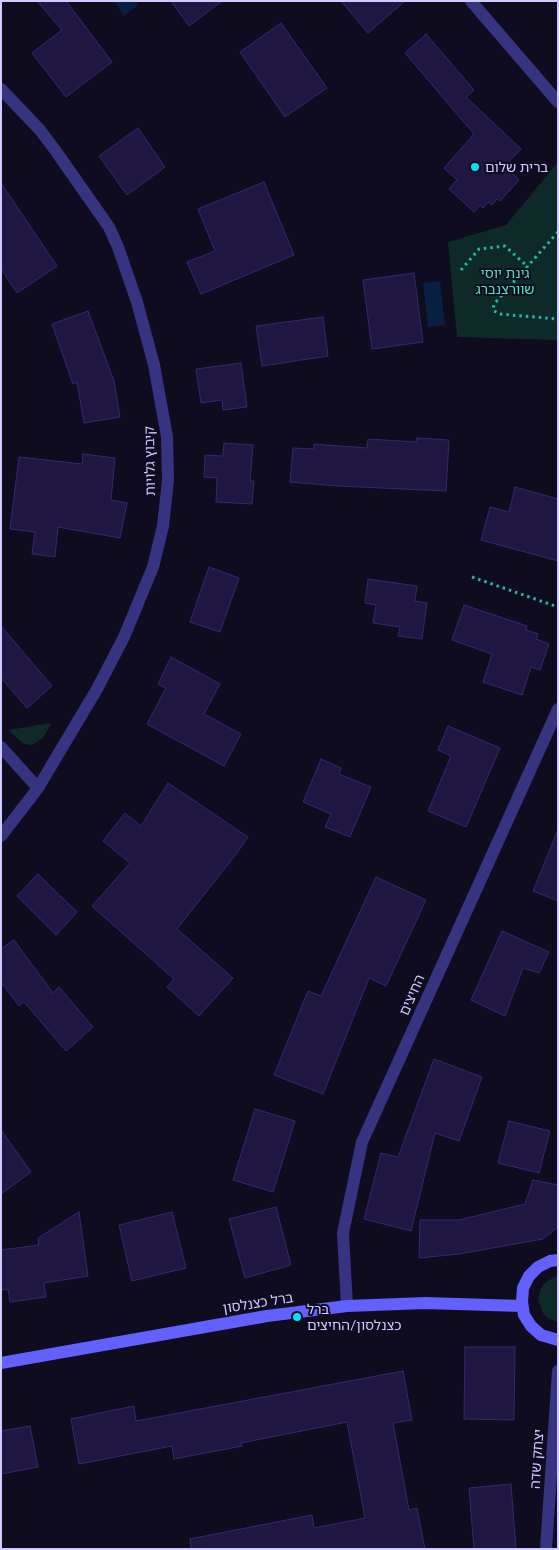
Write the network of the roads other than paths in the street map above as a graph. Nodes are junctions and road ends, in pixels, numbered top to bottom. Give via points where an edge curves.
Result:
1 (471, 1) edge
2 (1, 89) edge
3 (558, 102) edge
4 (558, 709) edge
5 (1, 747) edge
6 (38, 788) junction
7 (1, 836) edge
8 (555, 1259) edge
9 (347, 1306) junction
10 (522, 1306) junction
11 (558, 1340) edge
12 (1, 1363) edge
13 (558, 1370) edge
14 (546, 1549) edge

1 - 3 street
2 - 6 street, קיבוץ גלויות via 40,130 109,227 137,302 154,365 167,437 168,480 163,526 153,567 124,637 97,690
4 - 9 street, החיצים via 362,1142 343,1232
5 - 6 street
6 - 7 street, קיבוץ גלויות
8 - 10 street via 538,1267 529,1276 523,1288
9 - 10 street, ברל כצנלסון via 425,1303
9 - 12 street, ברל כצנלסון via 267,1316
10 - 11 street via 531,1326 541,1335
13 - 14 street, יצחק שדה

